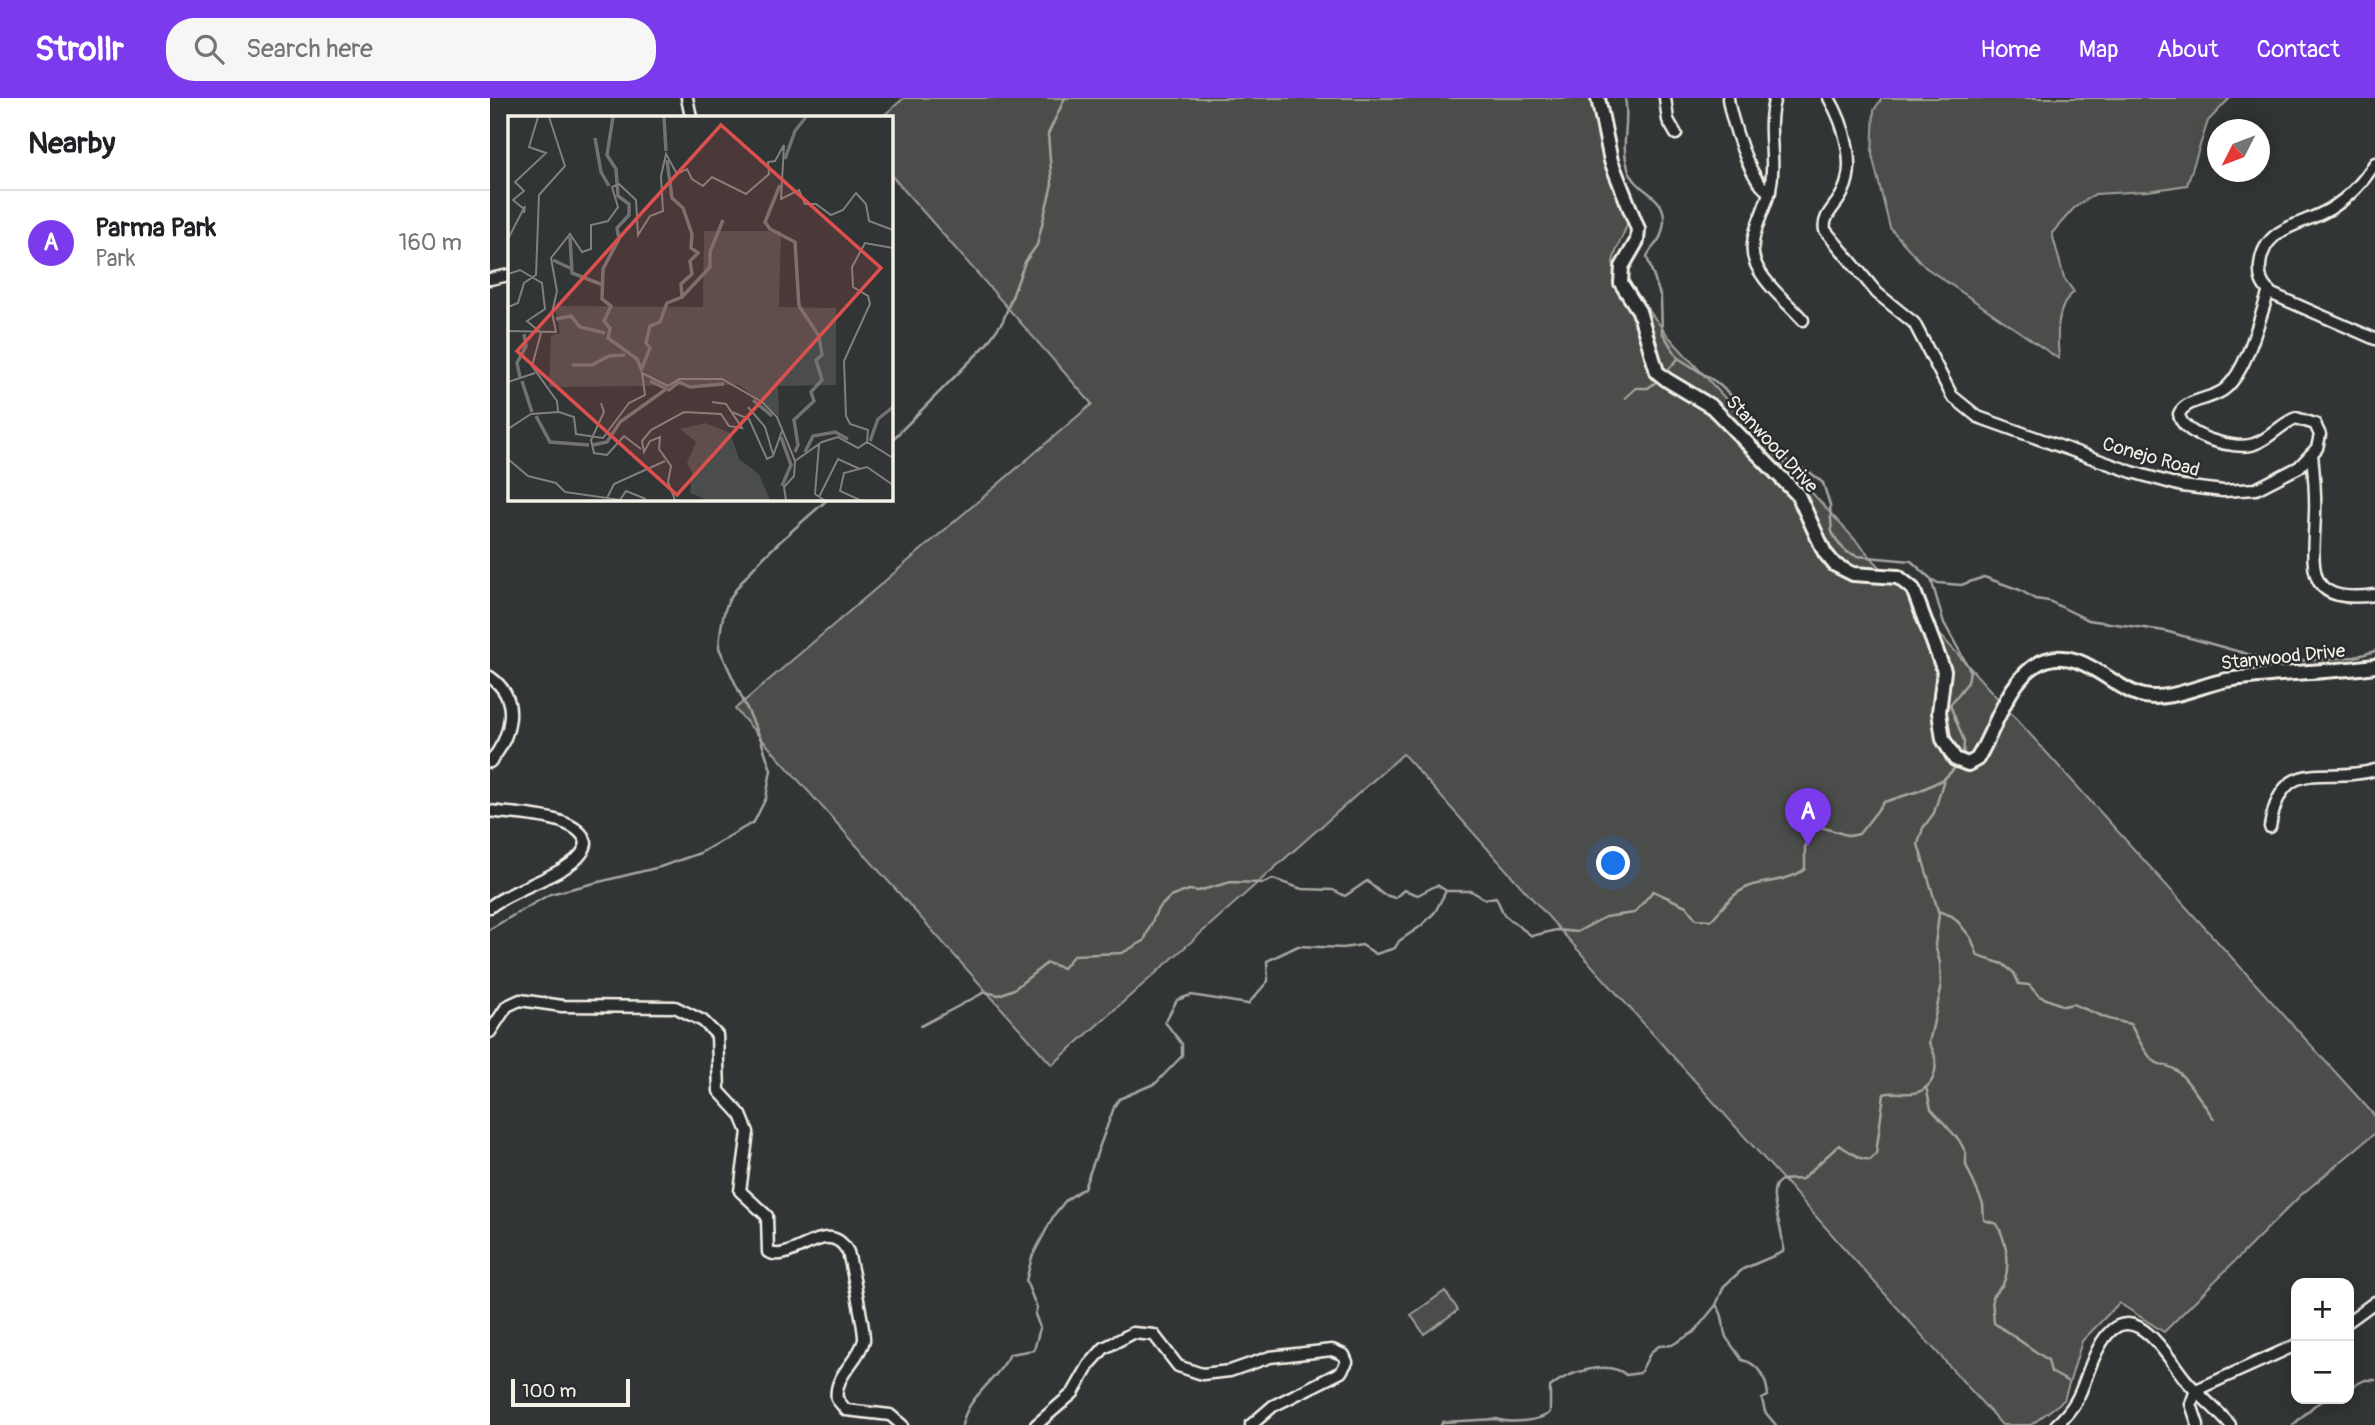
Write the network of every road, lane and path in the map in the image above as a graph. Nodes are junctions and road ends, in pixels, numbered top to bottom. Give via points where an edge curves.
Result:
1 (687, 98) edge
2 (1598, 98) edge
3 (1665, 98) edge
4 (1728, 98) edge
5 (1775, 98) edge
6 (1829, 98) edge
7 (691, 116) edge
8 (1676, 134) dead end
9 (2375, 163) edge
10 (1770, 192) junction
11 (508, 275) edge
12 (490, 279) edge
13 (2269, 292) junction
14 (1803, 320) dead end
15 (2375, 339) edge
16 (2312, 454) junction
17 (2375, 595) edge
18 (2375, 666) edge
19 (490, 677) edge
20 (490, 762) edge
21 (2375, 770) edge
22 (490, 811) edge
23 (2270, 827) dead end
24 (490, 907) edge
25 (490, 1032) edge
26 (2375, 1302) edge
27 (2354, 1317) edge
28 (2291, 1347) edge
29 (2196, 1390) junction
30 (902, 1425) edge
31 (1036, 1425) edge
32 (1251, 1425) edge
33 (2056, 1425) edge
34 (2198, 1425) edge
35 (2230, 1425) edge

1 - 7 street
2 - 18 main road, Stanwood Drive via 1609,154 1638,229 1637,241 1622,267 1621,283 1639,311 1657,372 1712,407 1798,495 1835,565 1853,574 1898,578 1913,589 1944,671 1939,721 1946,746 1957,761 1968,764 1977,759 2019,684 2049,660 2085,664 2152,697 2235,679
3 - 8 street via 1668,120
4 - 10 street via 1732,120 1759,184
5 - 10 street
6 - 16 street, Conejo Road via 1842,126 1847,180 1825,217 1825,230 1877,293 1914,323 1947,388 1966,409 2085,456 2201,489 2256,489 2292,473
9 - 13 street via 2340,202 2268,240 2260,274
10 - 14 street via 1753,240 1753,255 1759,269
11 - 12 street
13 - 15 street
13 - 16 street, Conejo Road via 2232,382 2217,395 2185,406 2180,419 2203,436 2239,447 2256,444 2287,421 2302,418 2315,424 2320,435
16 - 17 street via 2316,497 2313,573 2324,588 2339,596
19 - 20 street via 505,693 511,715 507,736
21 - 23 street via 2296,779 2278,796
22 - 24 street via 570,825 583,835 586,847 569,866 511,891
25 - 30 street via 507,1006 520,1000 575,1006 665,1006 709,1026 719,1042 719,1091 747,1126 740,1186 745,1199 766,1216 765,1248 771,1254 785,1253 826,1238 840,1242 848,1252 864,1336 839,1382 837,1399 846,1410 890,1415
26 - 27 street
28 - 29 street
29 - 33 street via 2150,1334 2139,1326 2123,1326 2100,1344 2077,1402
29 - 34 street via 2191,1404
29 - 35 street
31 - 32 street via 1073,1393 1099,1352 1133,1333 1154,1335 1178,1366 1202,1374 1299,1353 1332,1350 1345,1357 1341,1372 1273,1406

